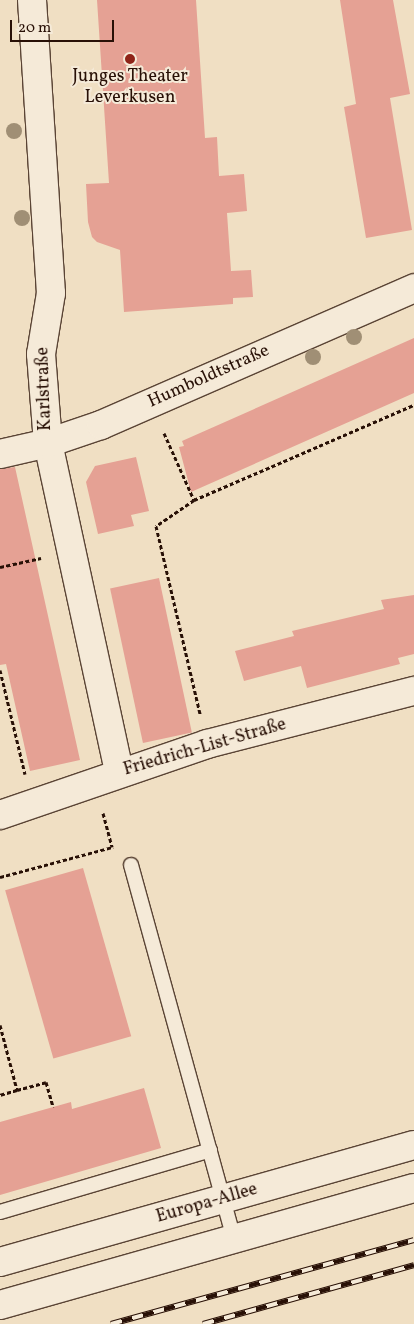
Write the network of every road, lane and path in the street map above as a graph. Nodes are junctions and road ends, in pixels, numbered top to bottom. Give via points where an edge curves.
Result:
1 (32, 0) edge
2 (414, 288) edge
3 (151, 402) junction
4 (414, 405) edge
5 (48, 443) junction
6 (0, 454) edge
7 (194, 500) junction
8 (71, 551) junction
9 (0, 567) edge
10 (0, 670) edge
11 (414, 691) edge
12 (207, 744) junction
13 (119, 772) junction
14 (32, 803) junction
15 (104, 813) dead end
16 (0, 815) edge
17 (112, 847) junction
18 (131, 865) joint
19 (0, 877) edge
20 (0, 1025) edge
21 (17, 1090) junction
22 (0, 1095) edge
23 (53, 1107) dead end
24 (414, 1145) edge
25 (210, 1150) junction
26 (414, 1188) edge
27 (223, 1199) junction
28 (0, 1212) edge
29 (234, 1238) junction
30 (0, 1262) edge
31 (0, 1305) edge

1 - 5 street, Karlstraße via 51,293 41,354
2 - 3 street, Humboldtstraße
3 - 5 street, Humboldtstraße via 101,425
3 - 7 path
4 - 7 path
5 - 6 street, Humboldtstraße
5 - 8 street, Karlstraße
7 - 12 path via 156,526
8 - 9 path
8 - 13 street, Karlstraße
10 - 14 path
11 - 12 street, Friedrich-List-Straße
12 - 13 street, Friedrich-List-Straße
13 - 14 street, Friedrich-List-Straße
14 - 16 street, Friedrich-List-Straße
15 - 17 path
17 - 18 path
17 - 19 path
18 - 25 lane
20 - 21 path
21 - 22 path
21 - 23 path via 46,1082
24 - 27 street, Europa-Allee
25 - 27 lane
25 - 28 lane
26 - 29 street
27 - 29 lane
27 - 30 street, Europa-Allee
29 - 31 street

